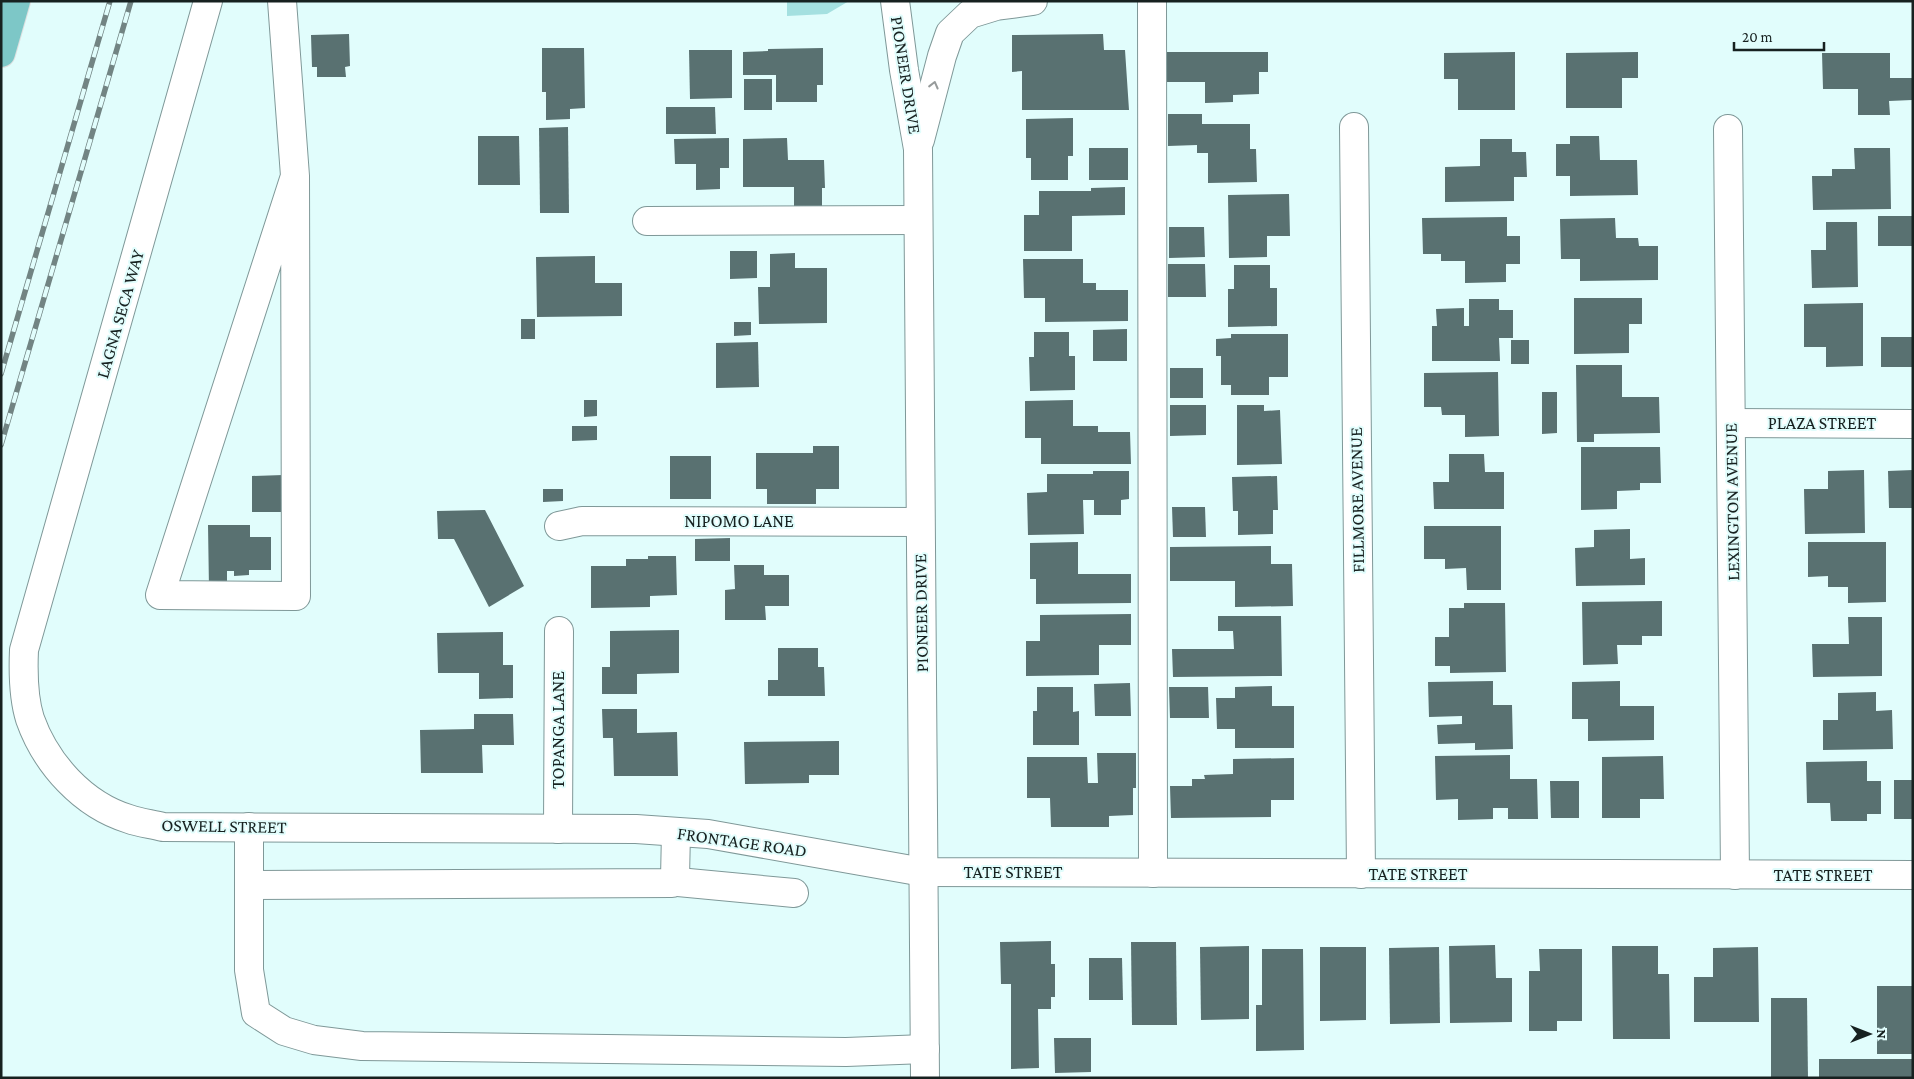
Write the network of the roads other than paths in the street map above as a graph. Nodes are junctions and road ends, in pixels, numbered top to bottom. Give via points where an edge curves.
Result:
1 (208, 1) edge
2 (282, 1) edge
3 (895, 1) edge
4 (1033, 1) edge
5 (1152, 1) edge
6 (12, 2) edge
7 (1, 53) edge
8 (1354, 127) dead end
9 (1728, 129) dead end
10 (918, 149) junction
11 (295, 176) junction
12 (918, 220) junction
13 (647, 221) dead end
14 (1731, 423) junction
15 (1913, 424) edge
16 (920, 522) junction
17 (559, 526) dead end
18 (29, 626) joint
19 (559, 631) dead end
20 (249, 827) junction
21 (558, 829) junction
22 (676, 832) junction
23 (923, 872) junction
24 (1153, 873) junction
25 (1361, 874) junction
26 (1735, 875) junction
27 (1913, 875) edge
28 (674, 878) junction
29 (249, 885) junction
30 (794, 893) dead end
31 (925, 1049) junction
32 (925, 1078) edge

1 - 18 street, LAGNA SECA WAY
2 - 11 street
3 - 10 street, PIONEER DRIVE
10 -> 4 street, PIONEER DRIVE via 950,32 970,14 996,6
5 - 24 street
6 - 7 main road
8 - 25 street, FILLMORE AVENUE
9 - 14 street, LEXINGTON AVENUE
10 - 12 street, PIONEER DRIVE
11 - 11 street via 296,596 160,595 277,232
12 - 13 street
12 - 16 street, PIONEER DRIVE
14 - 15 street, PLAZA STREET
14 - 26 street, LEXINGTON AVENUE
16 - 17 street, NIPOMO LANE via 582,521
16 - 23 street, PIONEER DRIVE
18 - 20 street, OSWELL STREET via 23,683 30,718 46,752 69,782 95,803 128,819 163,827
19 - 21 street, TOPANGA LANE
20 - 21 street, OSWELL STREET
20 - 29 street
21 - 22 street, FRONTAGE ROAD
22 - 23 street, FRONTAGE ROAD via 708,834
22 - 28 street
23 - 24 street, TATE STREET
23 - 31 street, PIONEER DRIVE
24 - 25 street, TATE STREET
25 - 26 street, TATE STREET
26 - 27 street, TATE STREET
28 - 29 street via 672,882 663,883
28 - 30 street via 678,882
29 - 31 street via 249,970 256,1012 284,1031 314,1040 362,1046 846,1052
31 - 32 street, PIONEER DRIVE

